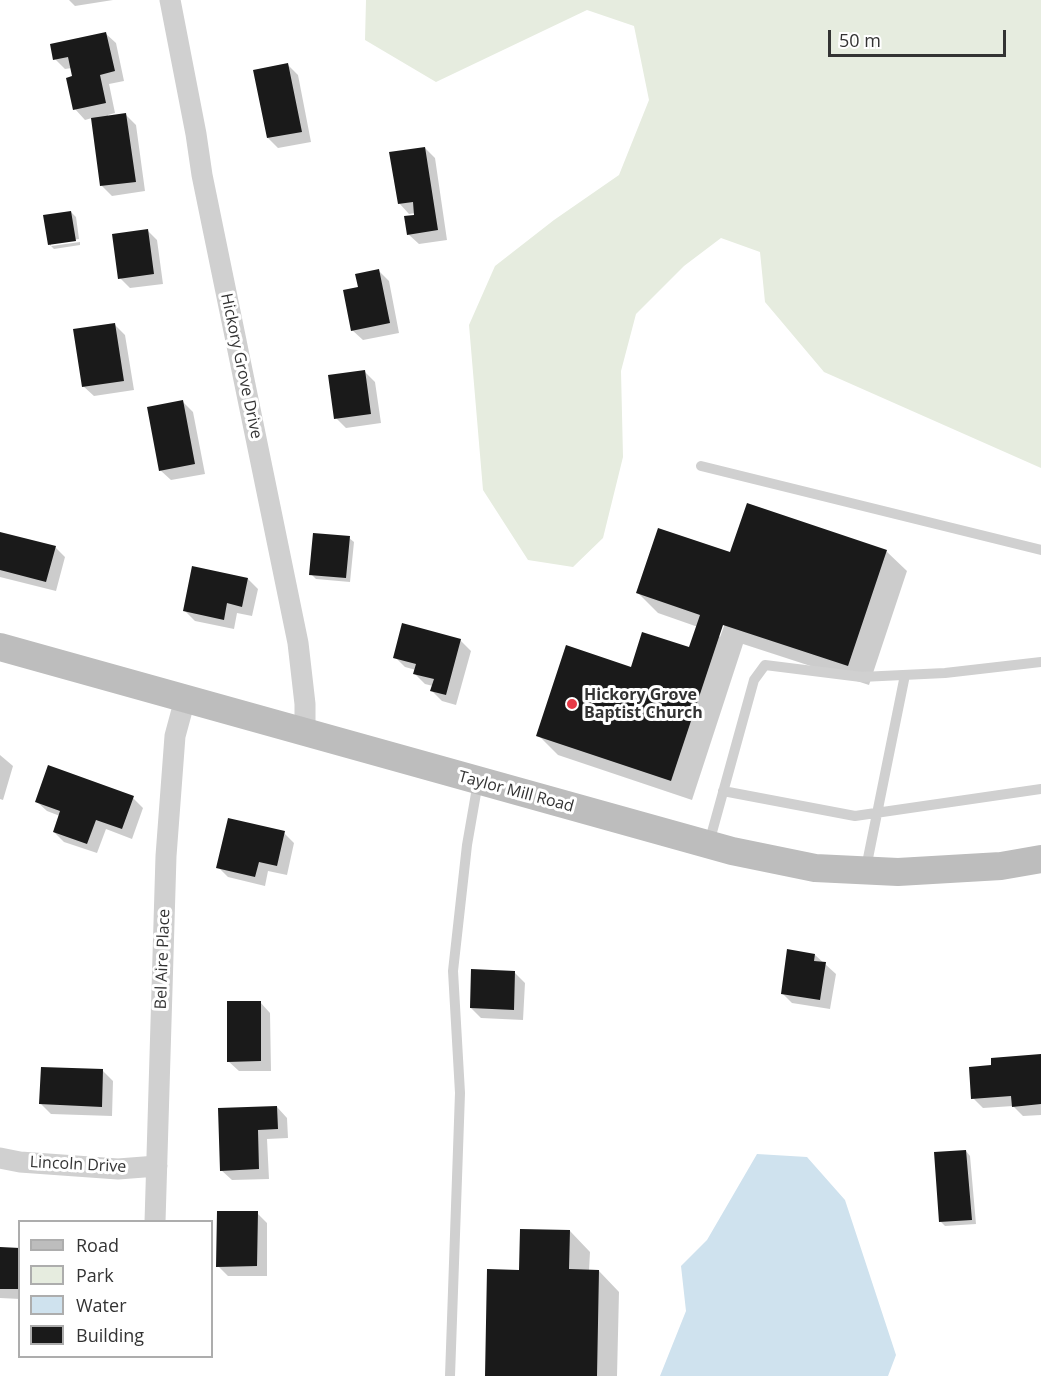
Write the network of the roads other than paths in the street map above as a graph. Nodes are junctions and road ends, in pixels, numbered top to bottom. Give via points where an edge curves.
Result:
1 (170, 0) edge
2 (701, 466) dead end
3 (1041, 550) edge
4 (0, 647) edge
5 (1041, 662) edge
6 (905, 675) junction
7 (185, 699) junction
8 (305, 733) junction
9 (478, 782) junction
10 (1041, 789) edge
11 (723, 791) junction
12 (877, 813) junction
13 (708, 844) junction
14 (1041, 859) edge
15 (866, 870) junction
16 (0, 1158) edge
17 (157, 1166) junction
18 (155, 1220) edge
19 (450, 1376) edge

1 - 8 street, Hickory Grove Drive via 298,643
2 - 3 lane
4 - 7 main road, Taylor Mill Road
5 - 6 lane
6 - 11 lane via 861,677 765,665 754,680
6 - 12 lane
7 - 8 main road, Taylor Mill Road
7 - 17 street, Bel Aire Place via 175,736 166,856
8 - 9 main road, Taylor Mill Road
9 - 13 main road, Taylor Mill Road
9 - 19 lane via 453,971 460,1093
10 - 12 lane
11 - 12 lane via 855,816
11 - 13 lane
12 - 15 lane
13 - 15 main road, Taylor Mill Road via 815,868
14 - 15 main road, Taylor Mill Road via 1001,866
16 - 17 street, Lincoln Drive via 118,1169
17 - 18 street, Bel Aire Place

